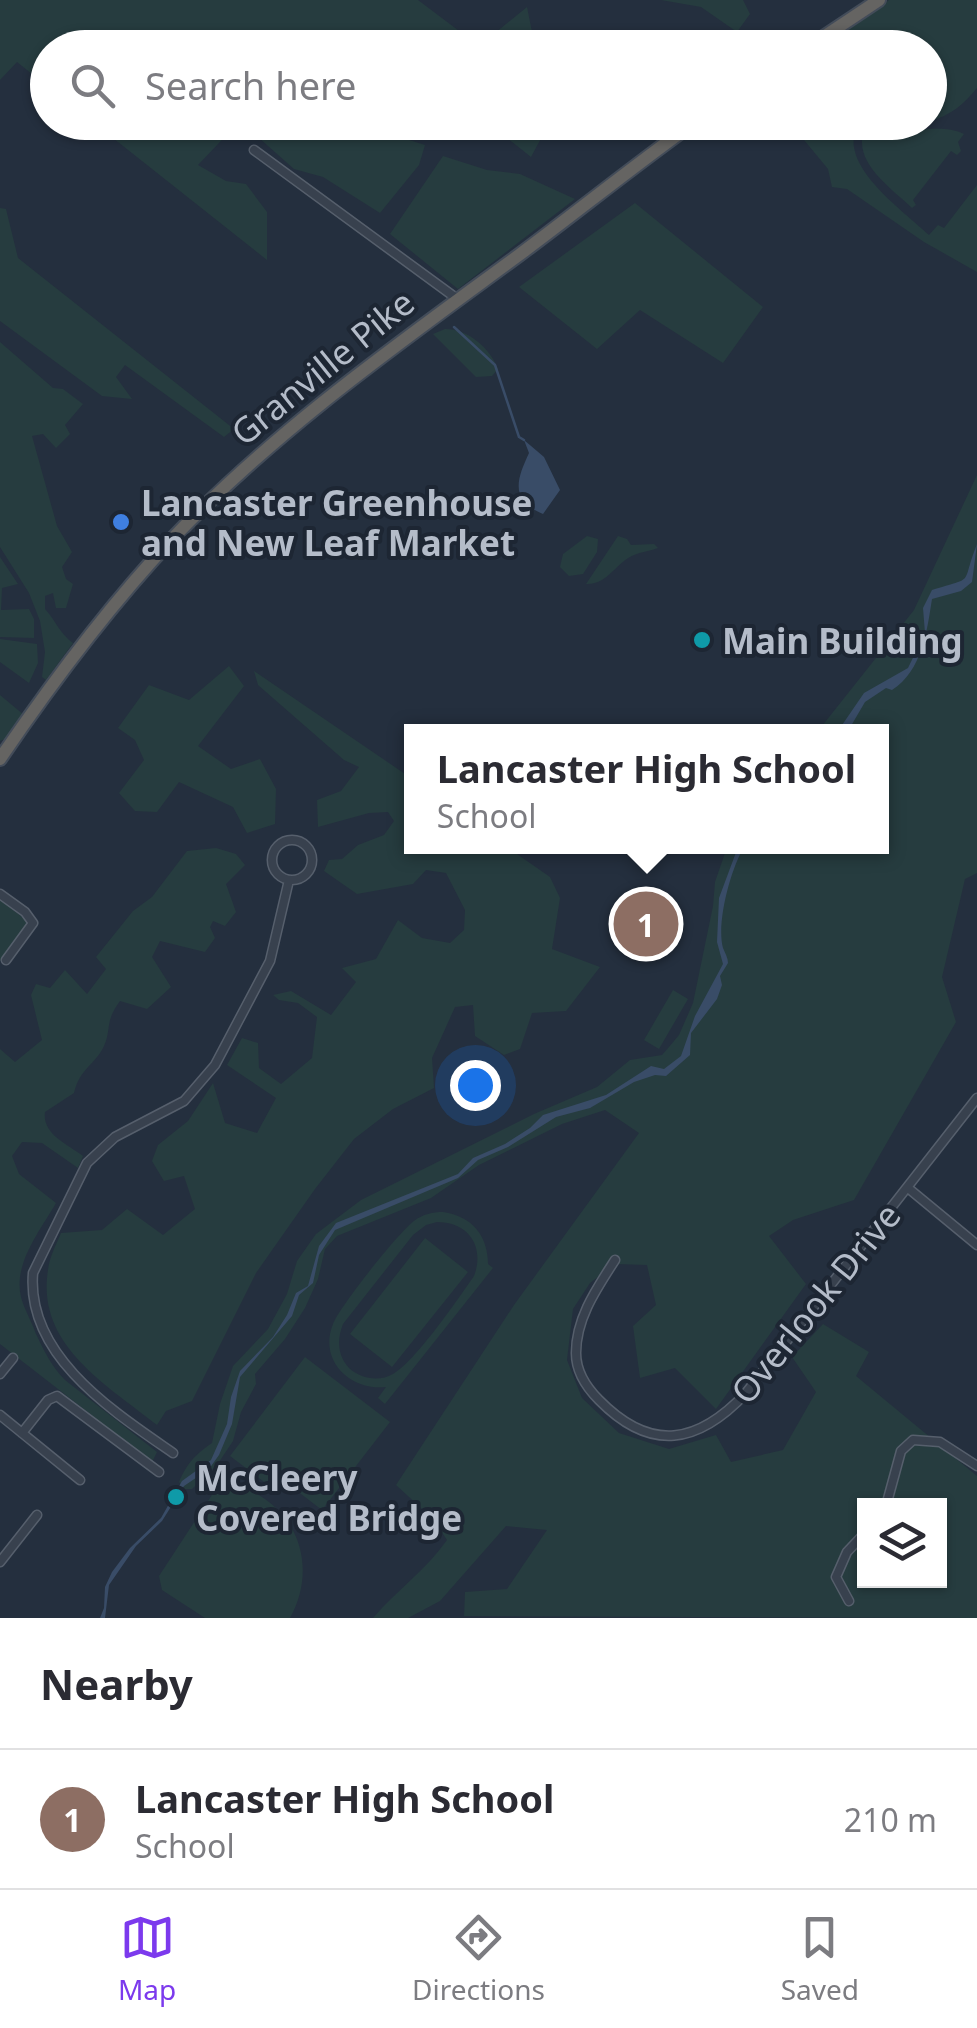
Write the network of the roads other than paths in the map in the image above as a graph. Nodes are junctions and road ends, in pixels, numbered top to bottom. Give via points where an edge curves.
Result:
1 (879, 0) edge
2 (834, 30) edge
3 (671, 140) edge
4 (254, 150) dead end
5 (456, 298) junction
6 (0, 760) edge
7 (289, 880) junction
8 (0, 894) edge
9 (6, 960) dead end
10 (977, 1098) edge
11 (908, 1188) junction
12 (977, 1245) edge
13 (614, 1260) dead end
14 (13, 1358) dead end
15 (0, 1374) edge
16 (0, 1416) edge
17 (22, 1433) junction
18 (173, 1453) dead end
19 (977, 1466) edge
20 (158, 1472) dead end
21 (80, 1480) dead end
22 (888, 1498) edge
23 (37, 1515) dead end
24 (857, 1541) edge
25 (0, 1562) edge
26 (849, 1601) dead end

1 - 2 highway
3 - 5 highway, Granville Pike
4 - 5 street
5 - 6 highway, Granville Pike via 300,418 186,524 91,632
7 - 7 street via 304,876 312,863 308,848 295,840 280,844 272,857 276,872
7 - 18 street via 270,962 215,1066 184,1102 115,1137 87,1163 33,1273 40,1319 66,1368
8 - 9 street via 32,923
10 - 11 street, Overlook Drive
11 - 12 street
11 - 13 street, Overlook Drive via 738,1401 715,1422 683,1435 631,1426 579,1373 580,1321
14 - 15 street
16 - 17 street
17 - 20 street via 57,1396
17 - 21 street
19 - 22 street via 940,1442 913,1440 901,1451
23 - 25 street
24 - 26 street via 836,1576

